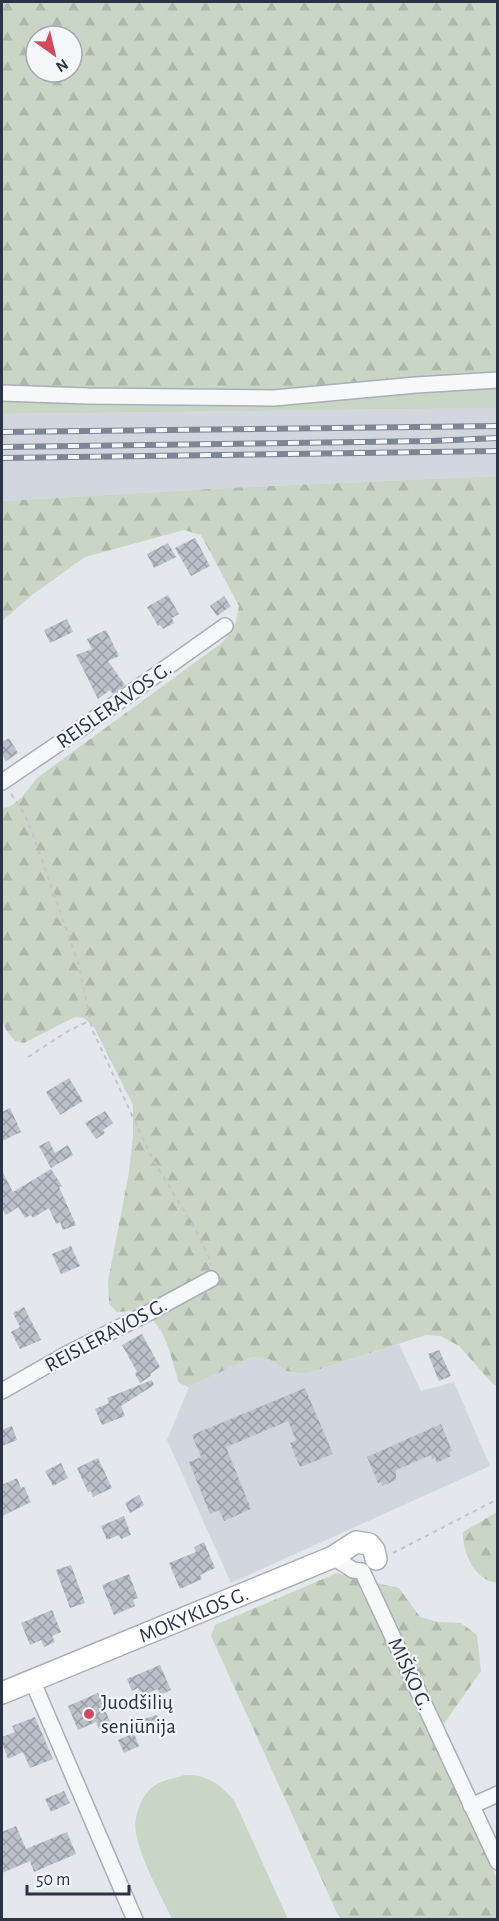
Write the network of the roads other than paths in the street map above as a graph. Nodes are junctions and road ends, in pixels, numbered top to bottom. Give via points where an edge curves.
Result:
1 (498, 380) edge
2 (2, 393) edge
3 (225, 626) dead end
4 (2, 782) edge
5 (211, 1279) road end
6 (2, 1391) edge
7 (333, 1557) junction
8 (369, 1565) junction
9 (32, 1680) junction
10 (2, 1693) edge
11 (498, 1794) edge
12 (471, 1806) junction
13 (498, 1862) edge
14 (135, 1920) edge

1 - 2 street via 274,398
3 - 4 street, REISLERAVOS G.
5 - 6 street, REISLERAVOS G.
7 - 8 street via 352,1570
7 - 8 main road, MOKYKLOS G. via 356,1542 363,1542 374,1550
7 - 9 main road, MOKYKLOS G.
8 - 12 street, MIŠKO G.
9 - 10 main road, MOKYKLOS G.
9 - 14 street
11 - 12 street
12 - 13 street, MIŠKO G.

